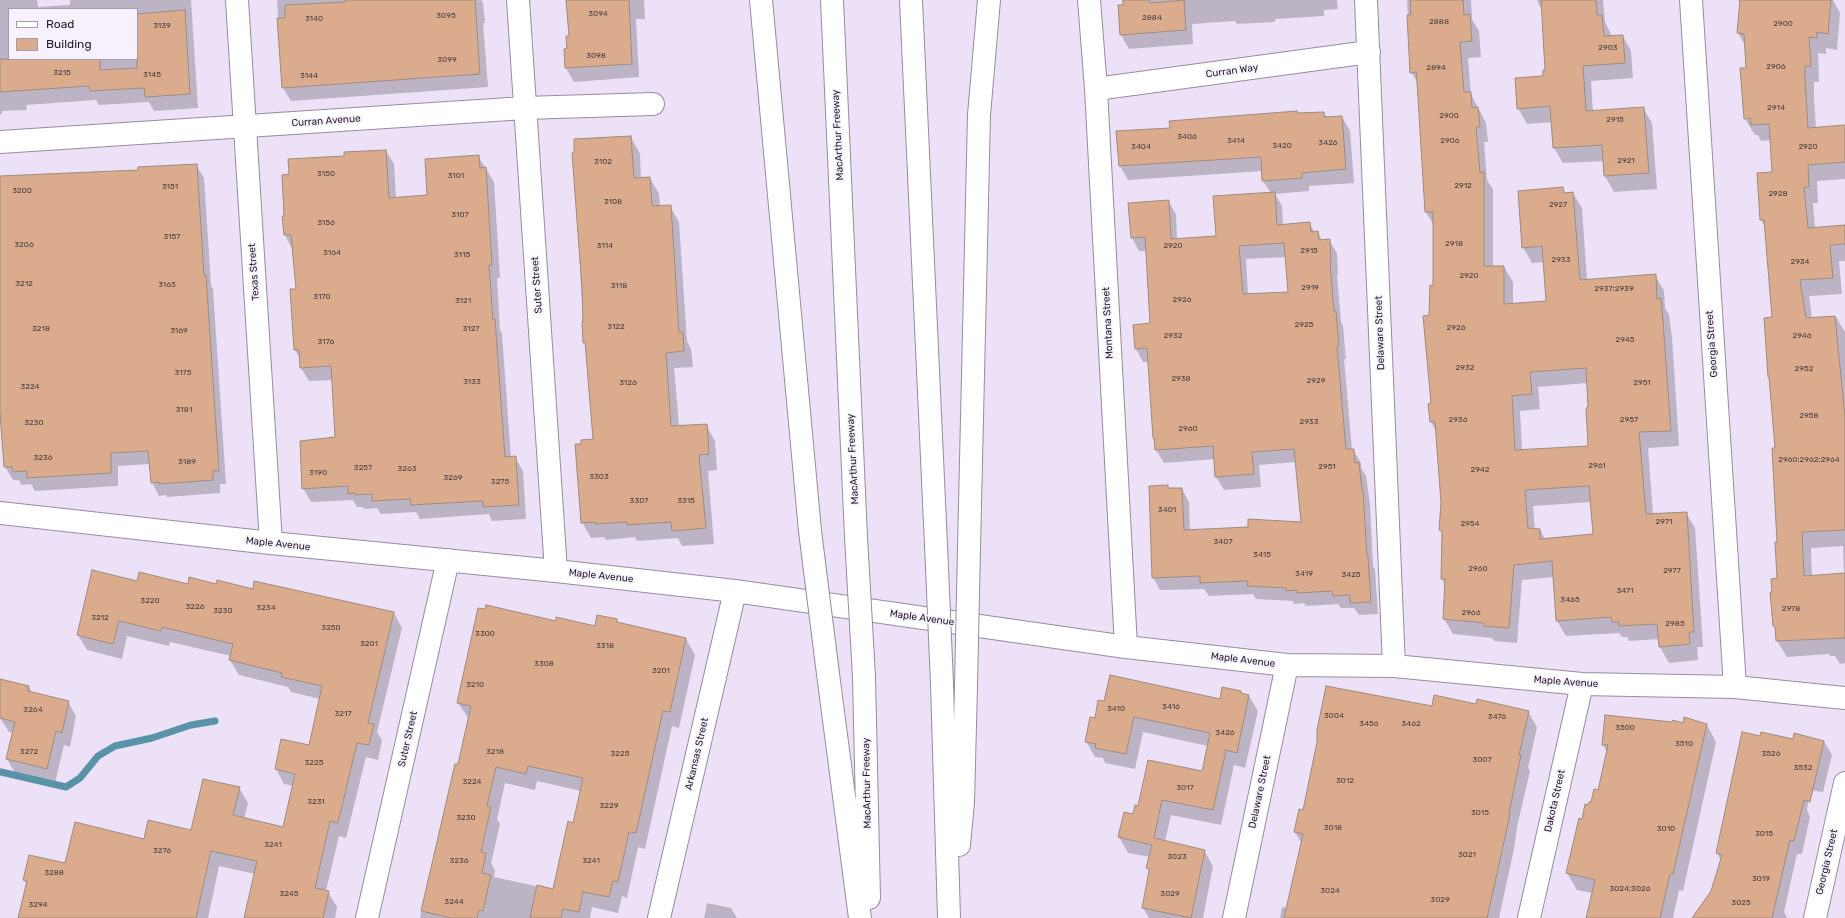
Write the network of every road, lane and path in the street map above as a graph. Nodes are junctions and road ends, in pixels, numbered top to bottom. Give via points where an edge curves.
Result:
1 (237, 0) edge
2 (518, 0) edge
3 (761, 0) edge
4 (832, 0) edge
5 (911, 0) edge
6 (989, 0) edge
7 (1089, 0) edge
8 (1366, 0) edge
9 (1690, 0) edge
10 (1369, 52) junction
11 (1096, 89) junction
12 (653, 104) dead end
13 (526, 108) junction
14 (245, 126) junction
15 (0, 142) edge
16 (0, 513) edge
17 (271, 543) junction
18 (448, 560) junction
19 (556, 571) junction
20 (735, 591) junction
21 (1126, 647) junction
22 (1287, 665) junction
23 (1394, 666) junction
24 (1582, 684) junction
25 (1735, 687) junction
26 (1845, 698) edge
27 (1845, 783) edge
28 (367, 918) edge
29 (659, 918) edge
30 (860, 918) edge
31 (869, 918) edge
32 (949, 918) edge
33 (953, 918) edge
34 (1234, 918) edge
35 (1529, 918) edge
36 (1815, 918) edge

1 - 14 main road, Texas Street
2 - 13 main road, Suter Street
3 - 30 main road, bridge via 810,531
4 - 31 main road, MacArthur Freeway, bridge via 864,678
5 - 32 main road, bridge via 942,684
6 - 33 main road, bridge via 979,115 963,802
7 - 11 main road, Montana Street
8 - 10 main road, Delaware Street
9 - 25 main road, Georgia Street
10 - 11 main road, Curran Way
10 - 23 main road, Delaware Street
11 - 21 main road, Montana Street
12 - 13 main road, Curran Avenue
13 - 14 main road, Curran Avenue
13 - 19 main road, Suter Street
14 - 15 main road, Curran Avenue
14 - 17 main road, Texas Street
16 - 17 main road, Maple Avenue
17 - 18 main road, Maple Avenue
18 - 19 main road, Maple Avenue
18 - 28 main road, Suter Street
19 - 20 main road, Maple Avenue
20 - 21 main road, Maple Avenue
20 - 29 main road, Arkansas Street
21 - 22 main road, Maple Avenue
22 - 23 main road, Maple Avenue
22 - 34 main road, Delaware Street
23 - 24 main road, Maple Avenue
24 - 25 main road, Maple Avenue
24 - 35 main road, Dakota Street
25 - 26 main road, Maple Avenue
27 - 36 main road, Georgia Street

